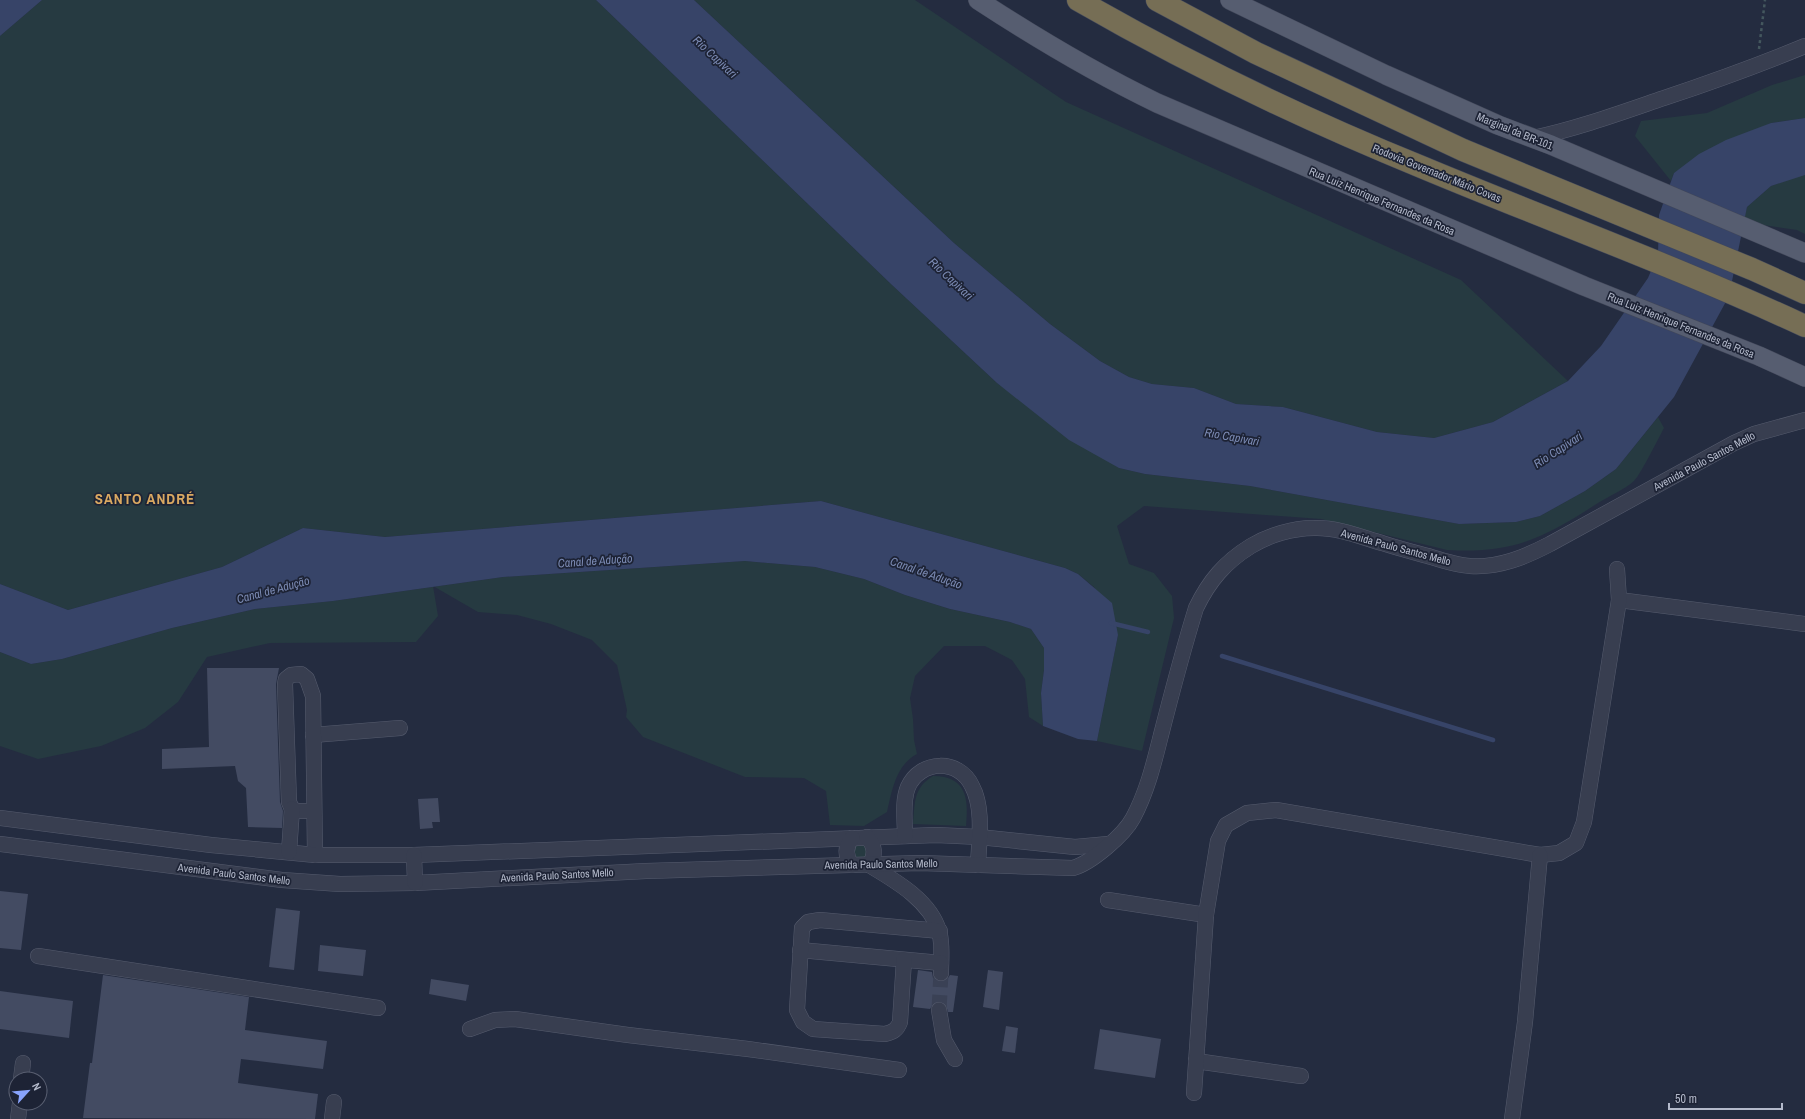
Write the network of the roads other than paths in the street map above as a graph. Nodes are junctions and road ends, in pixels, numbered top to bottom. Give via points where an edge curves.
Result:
1 (978, 0) edge
2 (1078, 0) edge
3 (1157, 0) edge
4 (1230, 0) edge
5 (1805, 46) edge
6 (1533, 138) junction
7 (1804, 253) edge
8 (1805, 293) edge
9 (1805, 326) edge
10 (1803, 380) edge
11 (1804, 416) edge
12 (1617, 569) dead end
13 (1619, 600) junction
14 (1805, 624) edge
15 (400, 728) dead end
16 (313, 735) junction
17 (292, 808) junction
18 (314, 811) junction
19 (0, 818) edge
20 (20, 820) junction
21 (905, 836) junction
22 (979, 837) junction
23 (860, 838) junction
24 (0, 844) edge
25 (1108, 844) junction
26 (211, 845) junction
27 (17, 846) junction
28 (646, 847) junction
29 (289, 852) junction
30 (315, 855) junction
31 (414, 855) junction
32 (1540, 855) junction
33 (852, 865) junction
34 (869, 865) junction
35 (978, 865) junction
36 (208, 871) junction
37 (646, 871) junction
38 (415, 883) junction
39 (1108, 900) dead end
40 (1206, 915) junction
41 (940, 931) junction
42 (800, 950) junction
43 (38, 956) dead end
44 (904, 960) junction
45 (378, 1008) dead end
46 (939, 1010) tunnel mouth
47 (470, 1029) dead end
48 (955, 1059) dead end
49 (1196, 1061) junction
50 (23, 1063) dead end
51 (900, 1070) dead end
52 (22, 1071) edge
53 (1301, 1076) dead end
54 (1194, 1093) dead end
55 (334, 1102) dead end
56 (332, 1119) edge
57 (1512, 1119) edge

1 - 10 main road, Rua Luiz Henrique Fernandes da Rosa via 1062,54 1156,104 1584,286 1759,356
2 - 9 highway, Rodovia Governador Mário Covas via 1172,52 1333,129 1745,298
3 - 8 highway via 1256,53 1463,150
4 - 6 main road, Marginal da BR-101 via 1393,78
5 - 6 street via 1758,66 1572,130
6 - 7 main road, Marginal da BR-101
11 - 25 street, Avenida Paulo Santos Mello via 1734,443 1550,544 1507,563 1470,566 1353,534 1314,528 1284,532 1260,540 1236,555 1218,571 1196,608 1141,802 1132,820 1120,835
12 - 13 street
13 - 14 street
13 - 32 street via 1584,822 1576,843 1559,853
15 - 16 street
16 - 17 street via 313,696 310,686 301,674 291,675 286,678 285,684 289,802
16 - 18 street
17 - 18 street via 298,811
17 - 29 street
18 - 30 street
19 - 20 street
20 - 26 street
20 - 27 street
21 - 22 street
21 - 22 street via 905,803 908,788 916,774 930,766 950,766 963,774 973,786 978,808
21 - 23 street
22 - 25 street via 1075,847
22 - 35 street
23 - 28 street
23 - 33 street via 848,843 846,854
23 - 34 street via 872,842 874,854
24 - 27 street, Avenida Paulo Santos Mello
25 - 35 street, Avenida Paulo Santos Mello via 1084,865 1073,868
26 - 29 street
26 - 36 street
27 - 36 street, Avenida Paulo Santos Mello
28 - 31 street
28 - 37 street
29 - 30 street
30 - 31 street
31 - 38 street
32 - 40 street via 1276,810 1247,813 1226,824 1218,841
32 - 57 street via 1525,1022
33 - 34 street, Avenida Paulo Santos Mello
33 - 37 street, Avenida Paulo Santos Mello
34 - 35 street, Avenida Paulo Santos Mello
34 - 41 street via 913,896 928,910
36 - 38 street, Avenida Paulo Santos Mello via 309,883
37 - 38 street, Avenida Paulo Santos Mello
39 - 40 street
40 - 49 street
41 - 42 street via 820,920 808,922 802,928
41 - 44 street via 941,968
42 - 44 street
42 - 44 street via 797,1010 803,1022 813,1029 885,1034 898,1028
43 - 45 street
46 - 48 street via 944,1040
47 - 51 street via 495,1020 515,1019 628,1036
49 - 53 street
49 - 54 street
50 - 52 street
55 - 56 street

